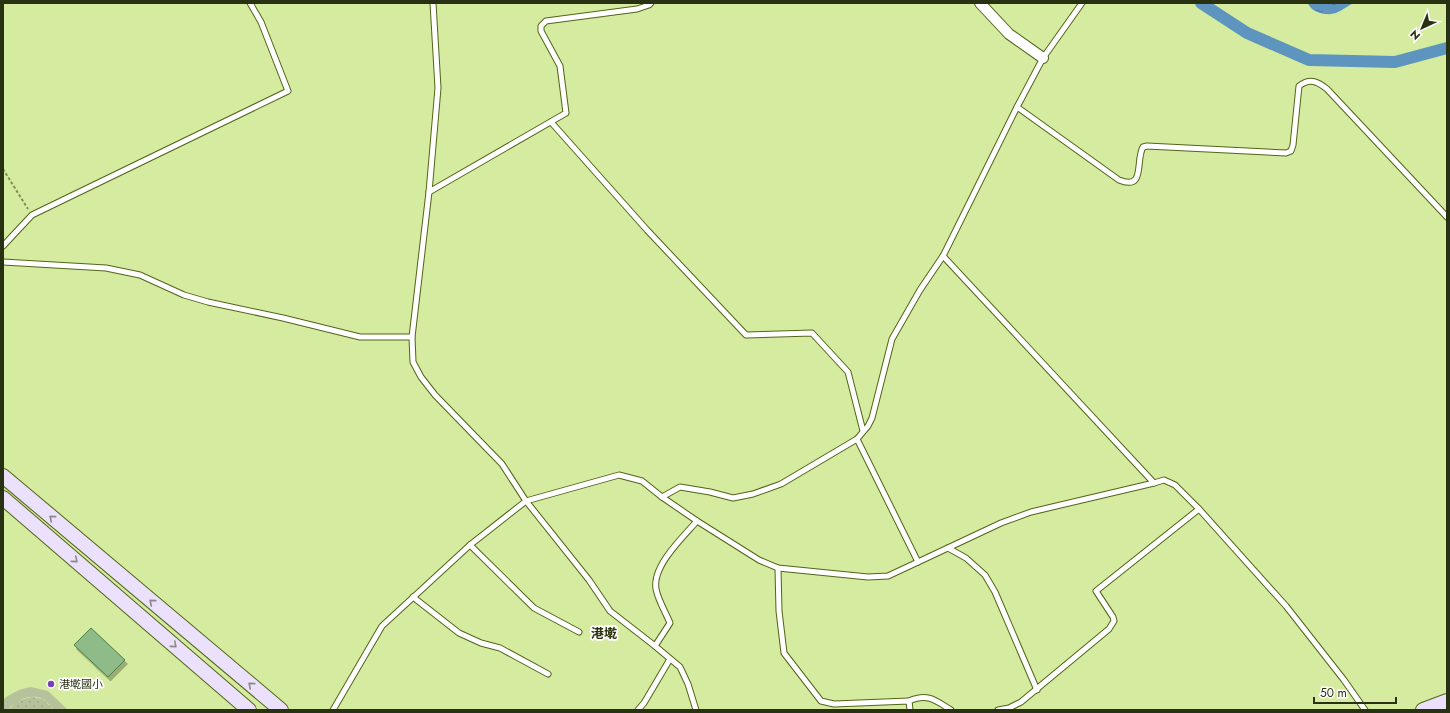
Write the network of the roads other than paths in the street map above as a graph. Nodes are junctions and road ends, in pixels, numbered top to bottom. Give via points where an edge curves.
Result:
1 (250, 3) edge
2 (433, 3) edge
3 (651, 3) edge
4 (980, 3) edge
5 (1082, 3) edge
6 (1043, 58) junction
7 (1017, 107) junction
8 (551, 122) junction
9 (429, 192) junction
10 (1447, 217) edge
11 (3, 246) edge
12 (943, 256) junction
13 (3, 262) edge
14 (412, 337) junction
15 (863, 431) junction
16 (857, 439) junction
17 (4, 480) edge
18 (1154, 482) junction
19 (662, 497) junction
20 (3, 498) edge
21 (526, 501) junction
22 (1199, 509) junction
23 (697, 522) junction
24 (470, 545) junction
25 (948, 548) junction
26 (918, 562) junction
27 (778, 568) junction
28 (121, 576) junction
29 (110, 590) junction
30 (413, 597) junction
31 (579, 632) dead end
32 (655, 646) junction
33 (670, 659) junction
34 (548, 674) dead end
35 (1037, 690) junction
36 (909, 701) junction
37 (1447, 701) edge
38 (249, 710) edge
39 (281, 710) edge
40 (333, 710) edge
41 (638, 710) edge
42 (696, 710) edge
43 (910, 710) edge
44 (951, 710) edge
45 (998, 710) edge
46 (1365, 710) edge
47 (1423, 710) edge

1 - 11 lane via 261,22 288,91 32,215
2 - 9 lane via 438,88
3 - 8 lane via 637,9 546,21 541,26 544,39 560,66 566,113
4 - 6 street via 1009,34
5 - 6 lane
6 - 7 lane
7 - 10 lane via 1128,184 1138,177 1140,152 1146,146 1286,153 1291,151 1300,86 1306,81 1313,81 1327,89
7 - 12 lane
8 - 9 lane
8 - 15 lane via 647,230 746,335 812,333 848,372
9 - 14 lane
12 - 15 lane via 892,339 872,418
12 - 18 lane
13 - 14 lane via 106,268 140,275 184,295 208,302 360,336
14 - 21 lane via 413,362 421,377 435,395 502,464
15 - 16 lane
16 - 19 lane via 781,484 753,494 734,498 680,487
16 - 26 lane
28 -> 17 main road
18 - 22 lane via 1164,480 1175,485
18 - 25 lane via 1031,512 1001,522
19 - 21 lane via 642,481 619,475
19 - 23 lane
20 -> 29 main road
21 - 24 lane
21 - 32 lane via 589,580 610,611
22 - 35 lane via 1096,591 1114,617 1114,621 1109,629
22 - 46 lane via 1286,606
23 - 27 lane via 759,560
23 - 32 lane via 664,558 655,582 670,623
24 - 30 lane
24 - 31 lane via 534,608
25 - 26 lane
25 - 35 lane via 966,558 985,575 995,592
26 - 27 lane via 888,576 868,577
27 - 36 lane via 784,653 822,701 834,704
28 - 29 main road
39 -> 28 main road
29 -> 38 main road
30 - 34 lane via 458,634 500,648
30 - 40 lane via 382,626
32 - 33 lane
33 - 41 lane
33 - 42 lane via 680,667
35 - 45 lane via 1021,702
36 - 43 lane
36 - 44 lane via 932,698
37 - 47 main road

